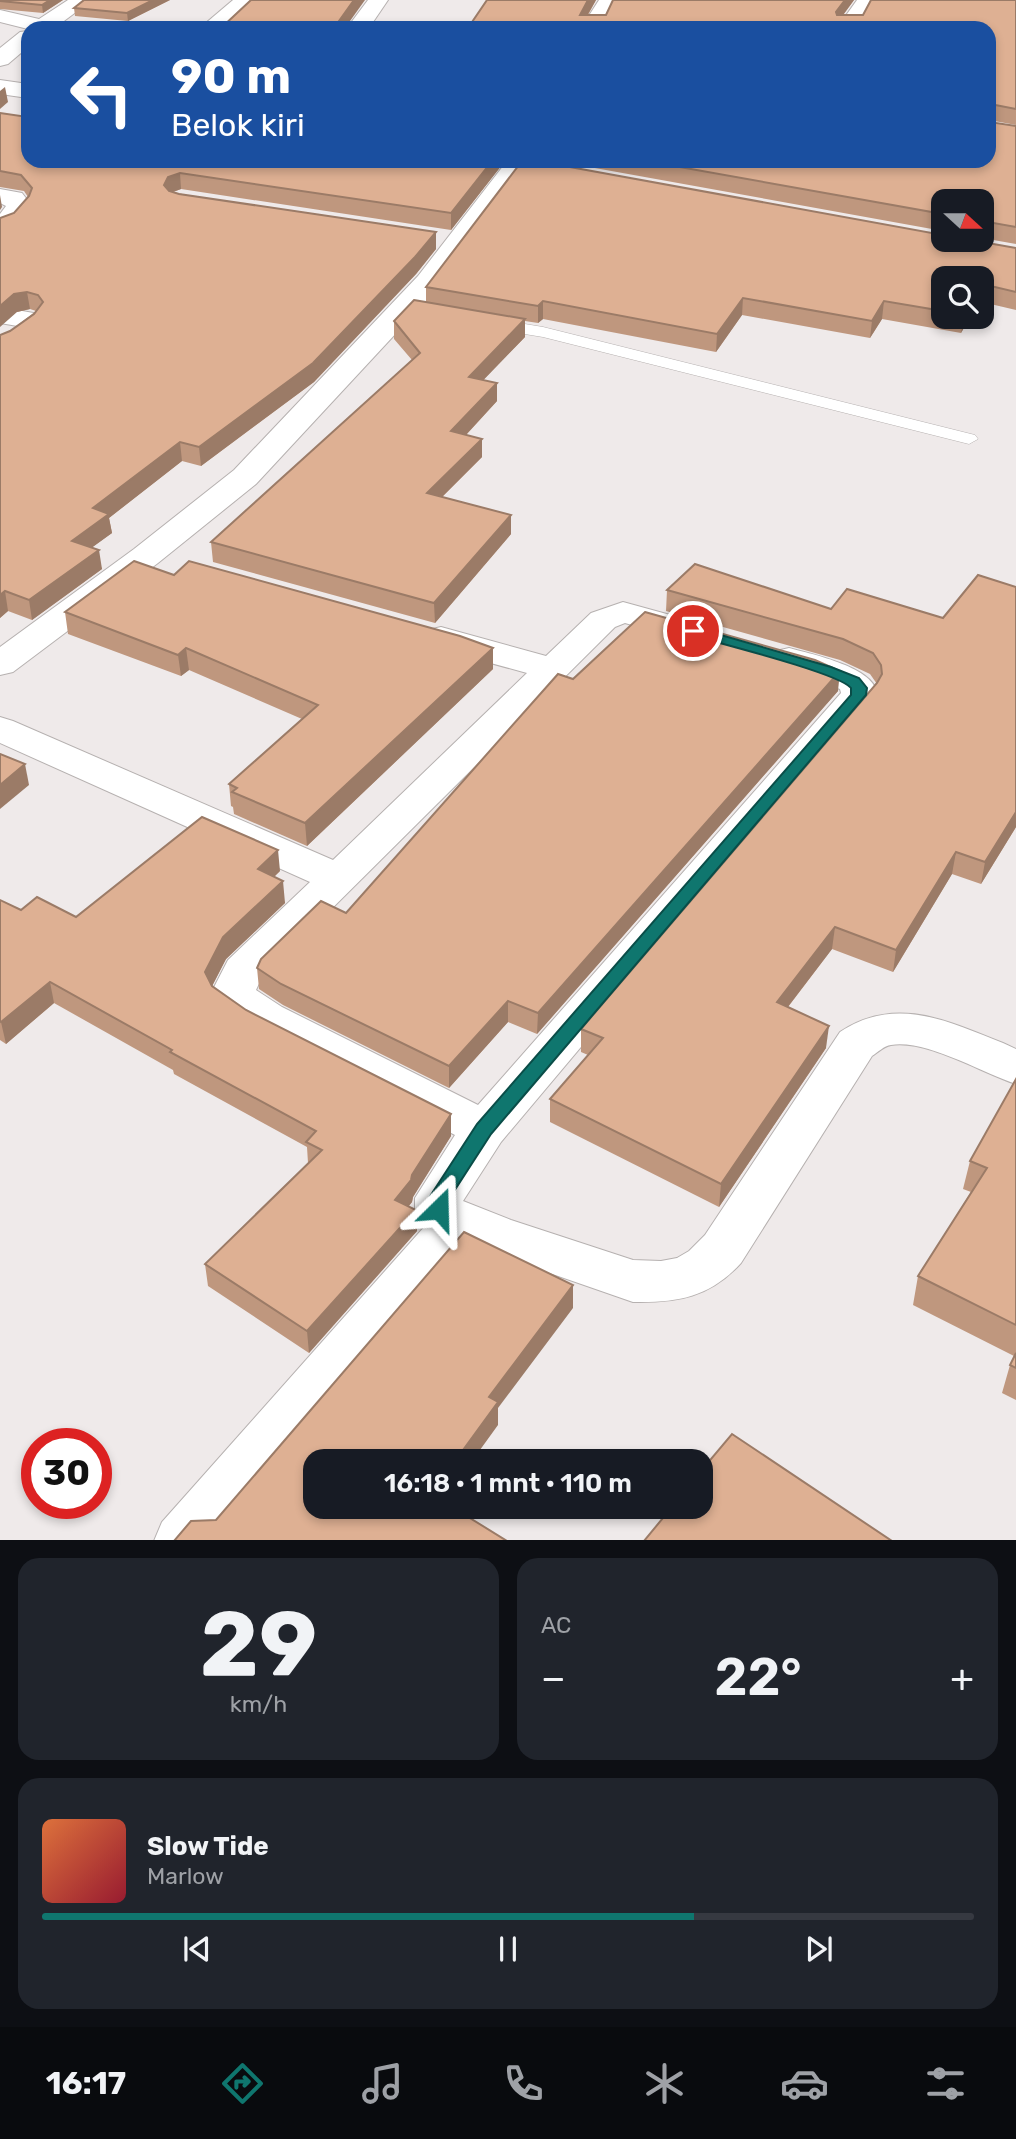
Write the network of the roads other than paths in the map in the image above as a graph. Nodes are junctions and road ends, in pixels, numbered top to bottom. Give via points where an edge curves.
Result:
1 (82, 0) edge
2 (246, 0) edge
3 (378, 0) edge
4 (609, 0) edge
5 (867, 0) edge
6 (0, 16) edge
7 (53, 21) edge
8 (220, 21) edge
9 (363, 21) edge
10 (596, 21) edge
11 (853, 21) edge
12 (21, 23) edge
13 (21, 44) edge
14 (0, 59) edge
15 (0, 87) edge
16 (21, 90) edge
17 (523, 168) edge
18 (0, 196) edge
19 (0, 228) edge
20 (0, 314) edge
21 (479, 321) edge
22 (0, 343) edge
23 (969, 439) dead end
24 (146, 556) junction
25 (185, 566) edge
26 (408, 628) edge
27 (0, 664) edge
28 (553, 668) junction
29 (0, 729) edge
30 (340, 879) junction
31 (1016, 1067) edge
32 (484, 1129) junction
33 (460, 1221) junction
34 (183, 1540) edge

1 - 7 street
2 - 8 street
3 - 9 street
4 - 10 street
5 - 11 street
6 - 12 street
13 - 14 street
15 - 16 street
17 - 24 street via 446,240 414,310 245,477
18 - 19 street via 13,198 19,206
20 - 22 street via 29,320
21 - 23 lane via 543,332
24 - 25 street
24 - 27 street
26 - 28 street
28 - 30 street
28 - 32 street via 603,620 623,612 853,681 859,695
29 - 30 street
30 - 32 street via 243,971 232,995 266,1018
31 - 33 street via 905,1029 869,1035 856,1044 723,1249 687,1278 633,1281
32 - 33 street via 439,1198 439,1209
33 - 34 street

